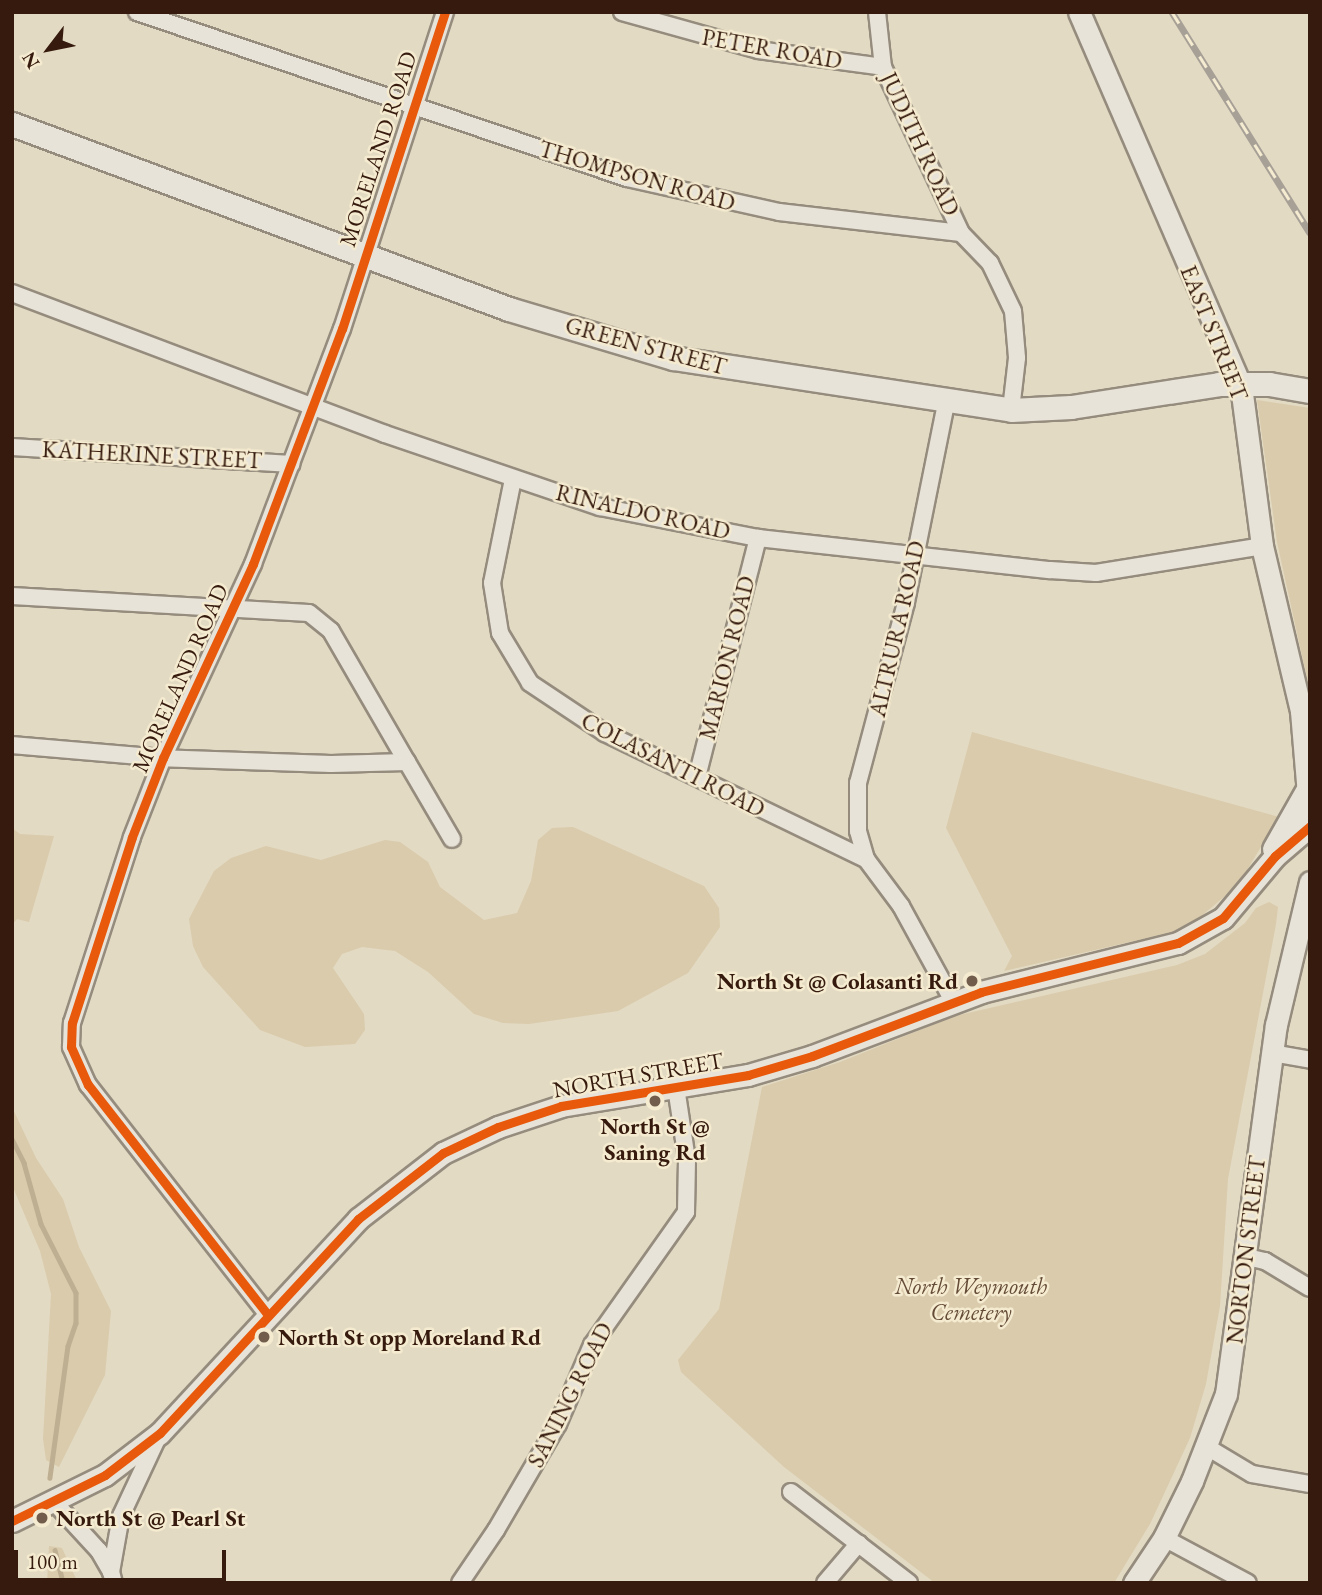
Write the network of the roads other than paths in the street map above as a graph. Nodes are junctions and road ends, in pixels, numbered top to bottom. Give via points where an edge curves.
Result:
1 (445, 12) edge
2 (622, 12) edge
3 (877, 12) edge
4 (1079, 12) edge
5 (148, 14) edge
6 (883, 67) junction
7 (415, 108) junction
8 (12, 124) edge
9 (961, 233) junction
10 (363, 256) junction
11 (12, 293) edge
12 (1241, 386) junction
13 (1310, 391) edge
14 (947, 398) junction
15 (312, 405) junction
16 (1012, 410) junction
17 (12, 447) edge
18 (291, 464) junction
19 (513, 479) junction
20 (758, 538) junction
21 (1262, 546) junction
22 (916, 555) junction
23 (12, 596) edge
24 (232, 610) junction
25 (1305, 715) edge
26 (12, 745) edge
27 (163, 758) junction
28 (407, 762) junction
29 (696, 777) junction
30 (1308, 787) edge
31 (1310, 817) edge
32 (1310, 826) edge
33 (453, 839) dead end
34 (866, 859) junction
35 (1257, 878) junction
36 (1309, 891) edge
37 (953, 1001) junction
38 (1272, 1053) junction
39 (1310, 1060) edge
40 (676, 1087) junction
41 (1243, 1256) junction
42 (1310, 1288) edge
43 (268, 1315) junction
44 (160, 1433) junction
45 (1207, 1447) junction
46 (1310, 1484) edge
47 (792, 1492) dead end
48 (54, 1502) junction
49 (12, 1521) edge
50 (1164, 1538) junction
51 (859, 1543) junction
52 (113, 1577) edge
53 (460, 1583) edge
54 (825, 1583) edge
55 (909, 1583) edge
56 (1134, 1583) edge
57 (1248, 1583) edge

1 - 7 street, MORELAND ROAD
2 - 6 street, PETER ROAD via 758,50
3 - 6 street, JUDITH ROAD
4 - 12 street, EAST STREET
5 - 7 street, THOMPSON ROAD
6 - 9 street, JUDITH ROAD
7 - 9 street, THOMPSON ROAD via 627,177 733,204 909,230
7 - 10 street, MORELAND ROAD
8 - 10 main road, GREEN STREET
9 - 16 street via 990,263 1013,310 1017,358
10 - 14 main road, GREEN STREET via 509,309 673,358 776,377
10 - 15 street, MORELAND ROAD via 342,329
11 - 15 street, RINALDO ROAD
12 - 13 main road, GREEN STREET via 1269,384
12 - 16 main road, GREEN STREET via 1207,385 1071,407
12 - 21 street, EAST STREET
14 - 16 main road, GREEN STREET
14 - 22 street, ALTRURA ROAD
15 - 18 street, MORELAND ROAD
15 - 19 street, RINALDO ROAD
17 - 18 street, KATHERINE STREET
18 - 24 street, MORELAND ROAD
19 - 20 street, RINALDO ROAD via 600,507
19 - 29 street, COLASANTI ROAD via 492,583 500,633 511,658 530,683 556,705
20 - 22 street, RINALDO ROAD
20 - 29 street, MARION ROAD
21 - 22 street, RINALDO ROAD via 1096,573
21 - 25 street, EAST STREET
22 - 34 street, ALTRURA ROAD via 858,783 858,831
23 - 24 street
24 - 27 street, MORELAND ROAD
24 - 28 street via 309,613 320,620 358,673
25 - 30 street, EAST STREET
26 - 27 street
27 - 28 street
27 - 43 street, MORELAND ROAD via 84,981 72,1023 71,1047 77,1067 117,1125
28 - 33 street
29 - 34 street, COLASANTI ROAD
30 - 31 street
30 - 35 street, NORTH STREET
32 - 35 street, NORTH STREET via 1284,846
34 - 37 street, COLASANTI ROAD via 901,906
35 - 37 street, NORTH STREET via 1223,918 1178,943
36 - 38 street, NORTON STREET via 1285,977
37 - 40 street, NORTH STREET via 794,1062
38 - 39 street
38 - 41 street, NORTON STREET
40 - 43 street, NORTH STREET via 561,1106 498,1126 443,1153 361,1216
40 - 53 street, SANING ROAD via 687,1160 686,1212 592,1345 558,1424
41 - 42 street via 1265,1261
41 - 45 street, NORTON STREET via 1228,1383
43 - 44 street, NORTH STREET
44 - 48 street, NORTH STREET via 105,1475
44 - 52 street via 129,1493
45 - 46 street via 1252,1474
45 - 50 street, NORTON STREET
47 - 51 street
48 - 49 street, NORTH STREET
48 - 52 street via 99,1551
50 - 56 street, NORTON STREET
50 - 57 street
51 - 54 street
51 - 55 street

